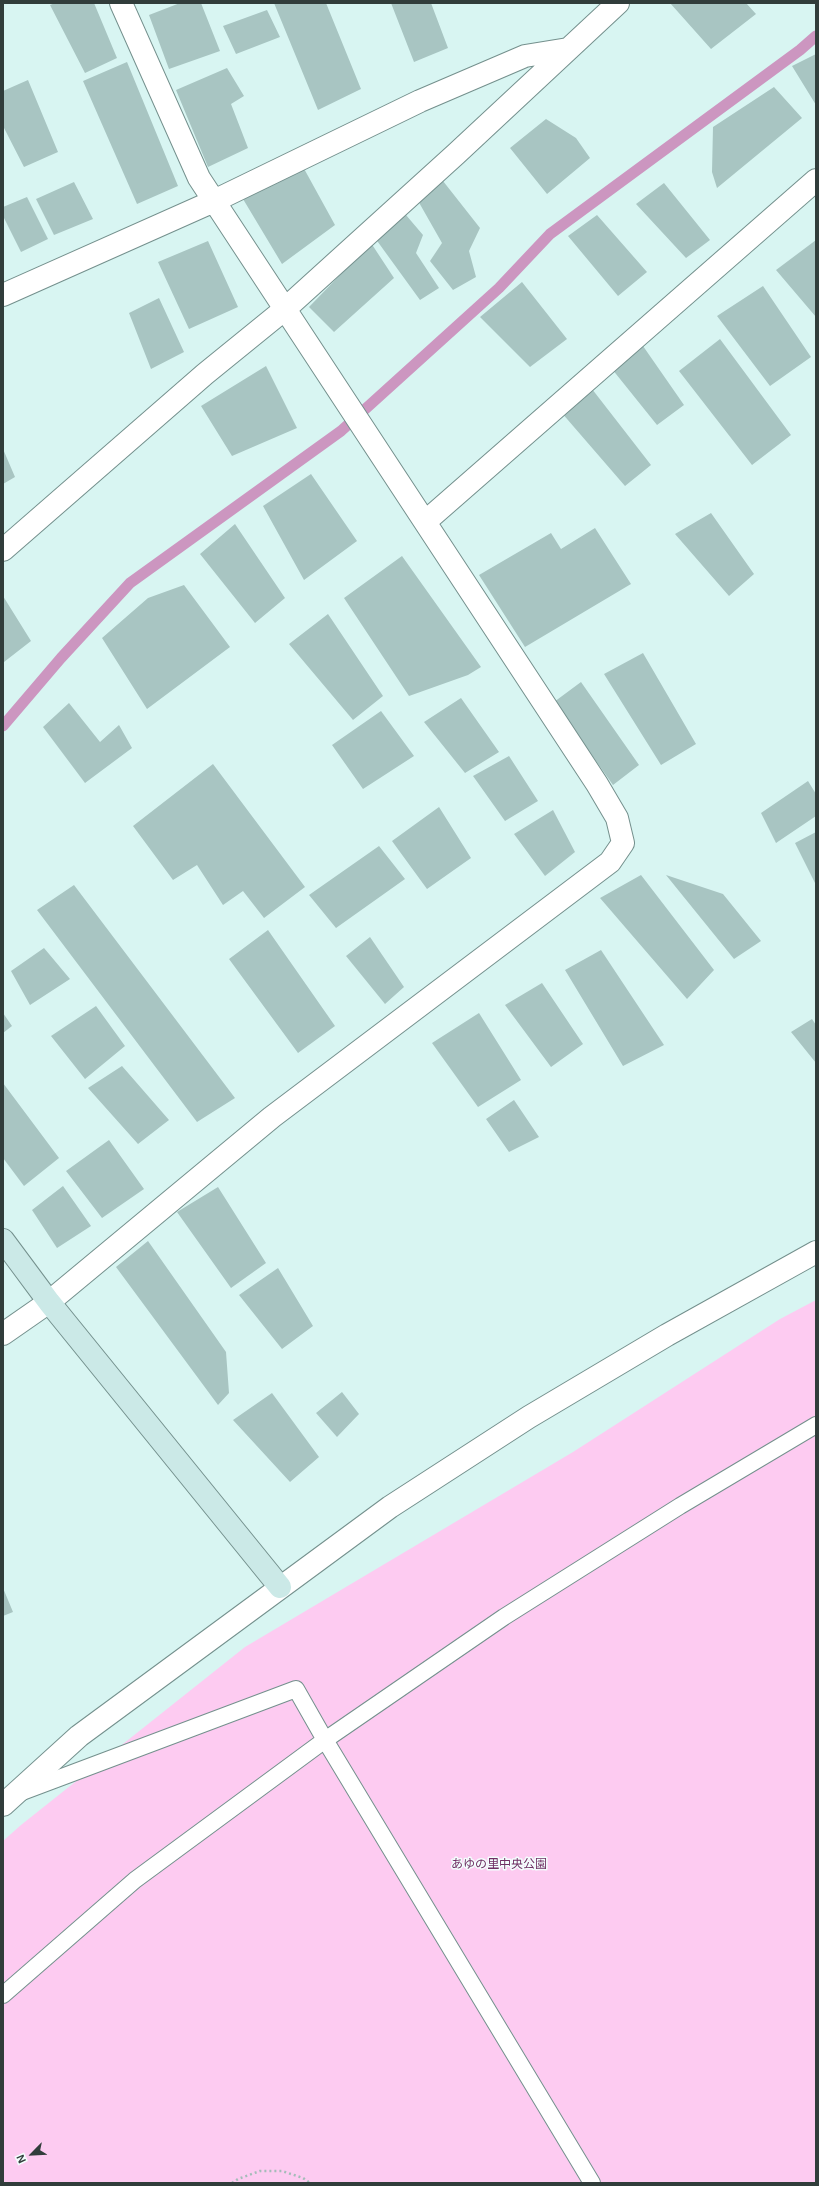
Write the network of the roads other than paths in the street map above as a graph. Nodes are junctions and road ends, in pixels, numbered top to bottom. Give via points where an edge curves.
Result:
1 (121, 3) edge
2 (618, 3) edge
3 (568, 49) junction
4 (816, 180) edge
5 (214, 201) junction
6 (3, 295) edge
7 (285, 309) junction
8 (425, 522) junction
9 (3, 550) edge
10 (3, 1240) edge
11 (816, 1252) edge
12 (48, 1302) junction
13 (3, 1334) edge
14 (816, 1425) edge
15 (280, 1587) junction
16 (325, 1740) junction
17 (8, 1800) edge
18 (3, 1995) edge
19 (592, 2183) edge

1 - 5 street via 199,178
2 - 3 street
3 - 5 street via 525,56 427,98
3 - 7 street
4 - 8 street
5 - 6 street
5 - 7 street
7 - 8 street
7 - 9 street via 205,374
8 - 12 street via 598,784 617,818 623,843 610,862 272,1117
10 - 12 street
11 - 15 street via 667,1335 529,1417 390,1507
12 - 13 street
12 - 15 street
14 - 16 lane via 680,1506 511,1613
15 - 17 street via 79,1736
16 - 17 lane via 296,1689
16 - 18 lane via 135,1880
16 - 19 lane

